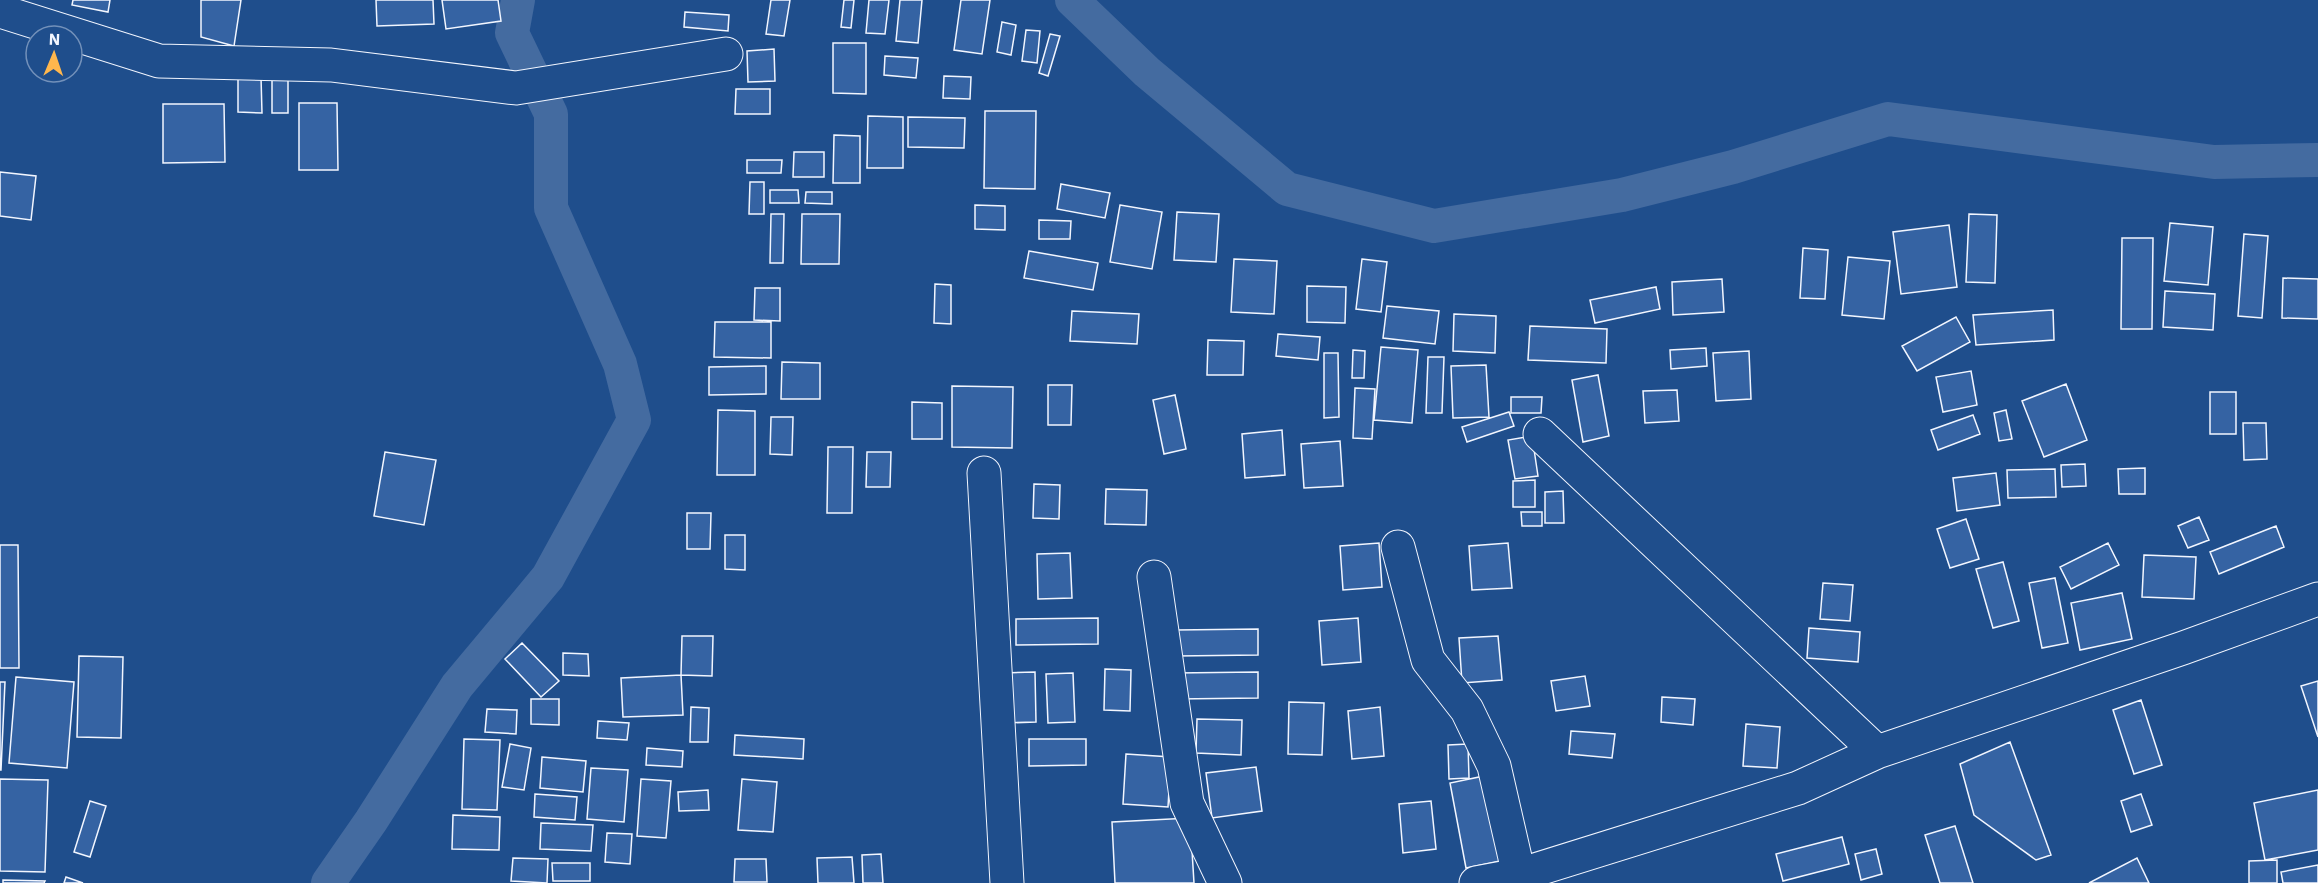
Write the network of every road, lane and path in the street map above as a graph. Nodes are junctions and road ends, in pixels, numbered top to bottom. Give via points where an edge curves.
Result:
1 (0, 11) edge
2 (726, 54) dead end
3 (1540, 434) dead end
4 (984, 473) dead end
5 (1398, 547) dead end
6 (1154, 577) dead end
7 (2318, 599) edge
8 (1877, 752) junction
9 (1519, 875) junction
10 (1007, 883) edge
11 (1225, 883) edge
12 (1476, 883) edge

1 - 2 street via 159,61 331,65 516,88
3 - 8 street
4 - 10 street
5 - 9 street via 1428,660 1467,710 1494,766
6 - 11 street via 1187,803
7 - 8 street
8 - 9 street via 1798,788
9 - 12 street

